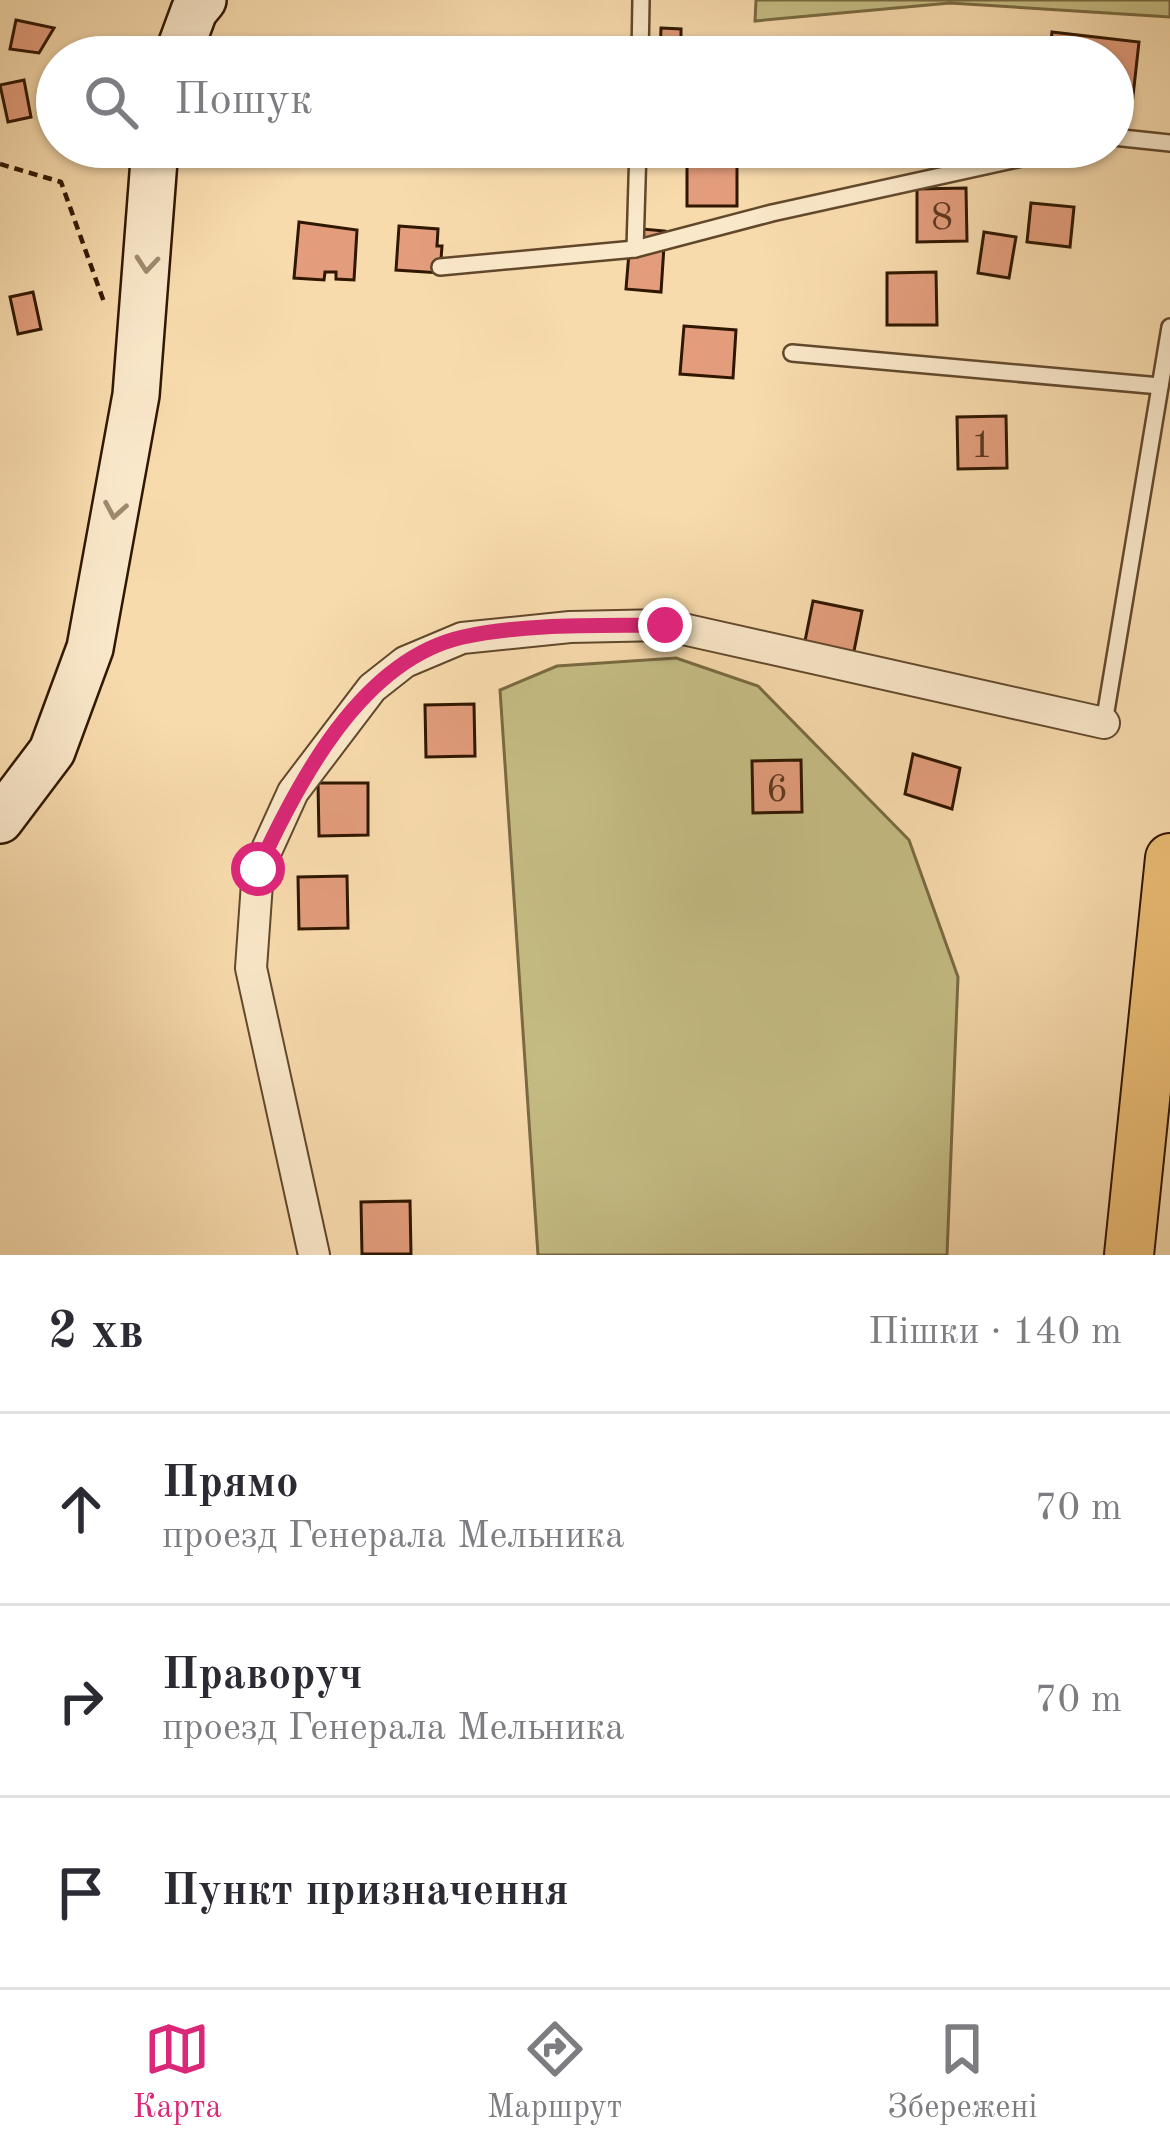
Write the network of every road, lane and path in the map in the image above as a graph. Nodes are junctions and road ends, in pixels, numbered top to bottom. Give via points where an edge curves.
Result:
1 (203, 0) edge
2 (641, 0) edge
3 (185, 36) edge
4 (640, 36) edge
5 (1134, 139) edge
6 (1170, 143) edge
7 (0, 164) edge
8 (152, 168) edge
9 (637, 168) edge
10 (985, 168) edge
11 (635, 249) junction
12 (440, 267) dead end
13 (106, 310) dead end
14 (1170, 327) edge
15 (792, 353) dead end
16 (1160, 386) junction
17 (1105, 723) joint
18 (0, 820) edge
19 (1170, 858) edge
20 (314, 1255) edge
21 (1129, 1255) edge

1 - 3 main road
2 - 4 lane
5 - 6 lane
7 - 13 path via 61,182
8 -> 18 main road via 136,395 90,648 52,751
9 - 11 lane
10 - 11 lane
11 - 12 lane
14 - 16 lane
15 - 16 lane
16 - 17 lane
17 - 20 street via 665,625 462,638 404,662 371,688 293,792 258,869 251,968
19 - 21 main road

